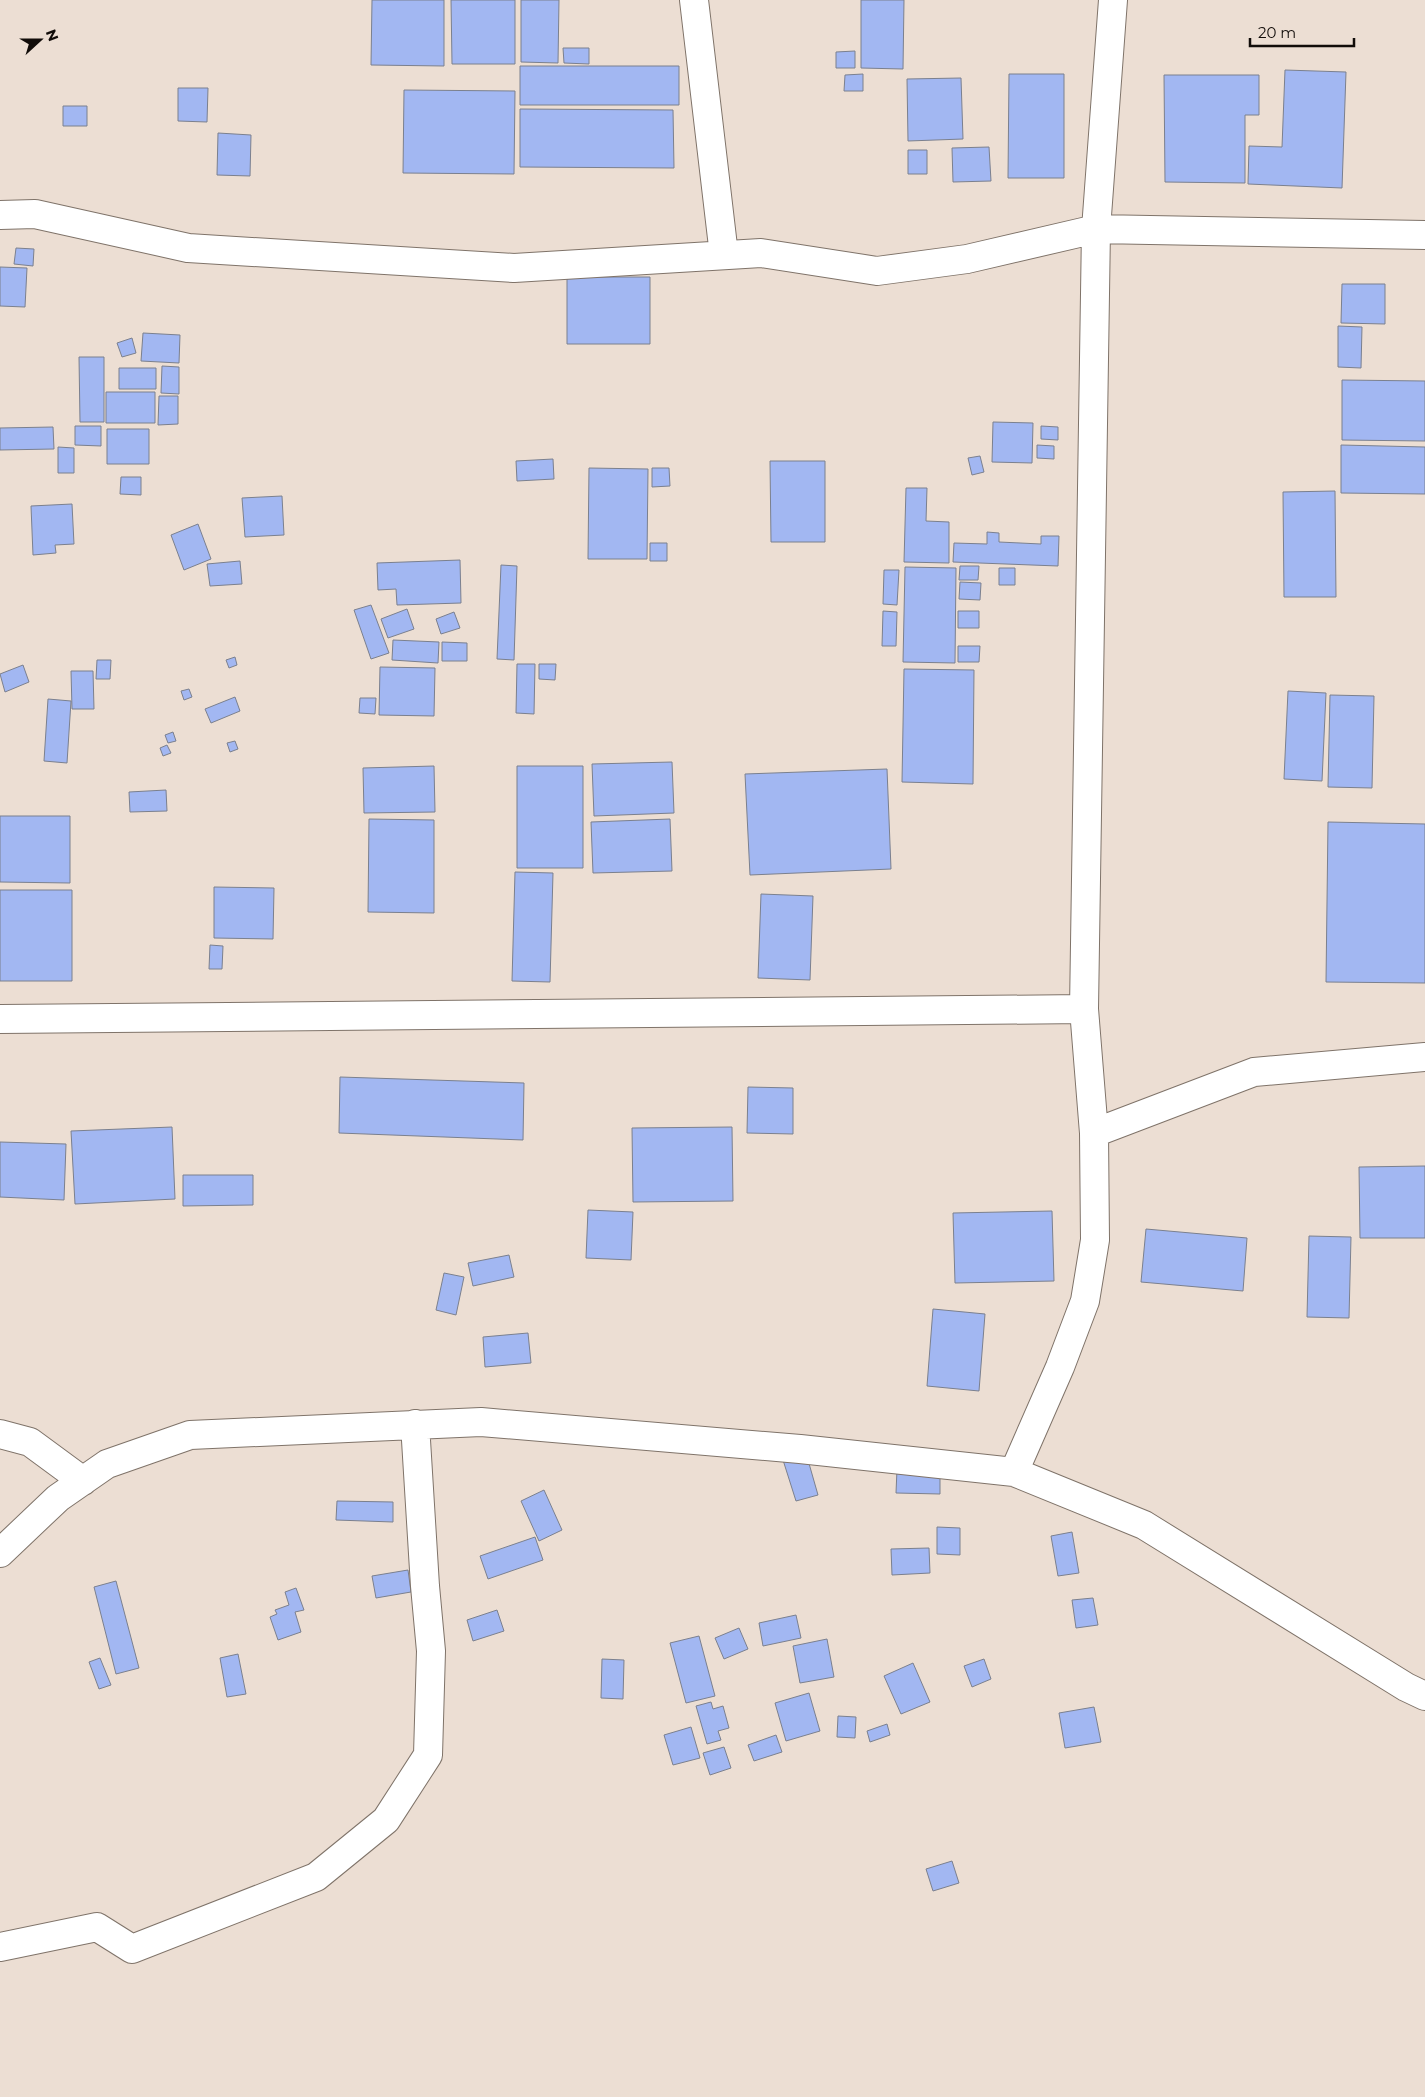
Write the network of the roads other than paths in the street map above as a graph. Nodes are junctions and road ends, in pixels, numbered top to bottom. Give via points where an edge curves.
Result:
1 (694, 0) edge
2 (1114, 0) edge
3 (0, 215) edge
4 (1096, 229) junction
5 (1425, 235) edge
6 (724, 255) junction
7 (1084, 1009) junction
8 (0, 1020) edge
9 (1425, 1056) edge
10 (1094, 1133) junction
11 (416, 1424) junction
12 (0, 1434) edge
13 (1014, 1472) junction
14 (83, 1481) junction
15 (0, 1553) edge
16 (1425, 1696) edge
17 (0, 1947) edge

1 - 6 street
2 - 4 street
3 - 6 street via 35,214 188,248 504,268
4 - 5 street
4 - 6 street via 967,259 877,271 761,253
4 - 7 street
7 - 8 street
7 - 10 street
9 - 10 street via 1254,1072
10 - 13 street via 1095,1240 1085,1301
11 - 13 street via 481,1422 800,1449
11 - 14 street via 190,1435 107,1464
11 - 17 street via 431,1651 428,1755 386,1820 316,1877 132,1949 97,1927
12 - 14 street via 30,1442
13 - 16 street via 1144,1525
14 - 15 street via 58,1498

